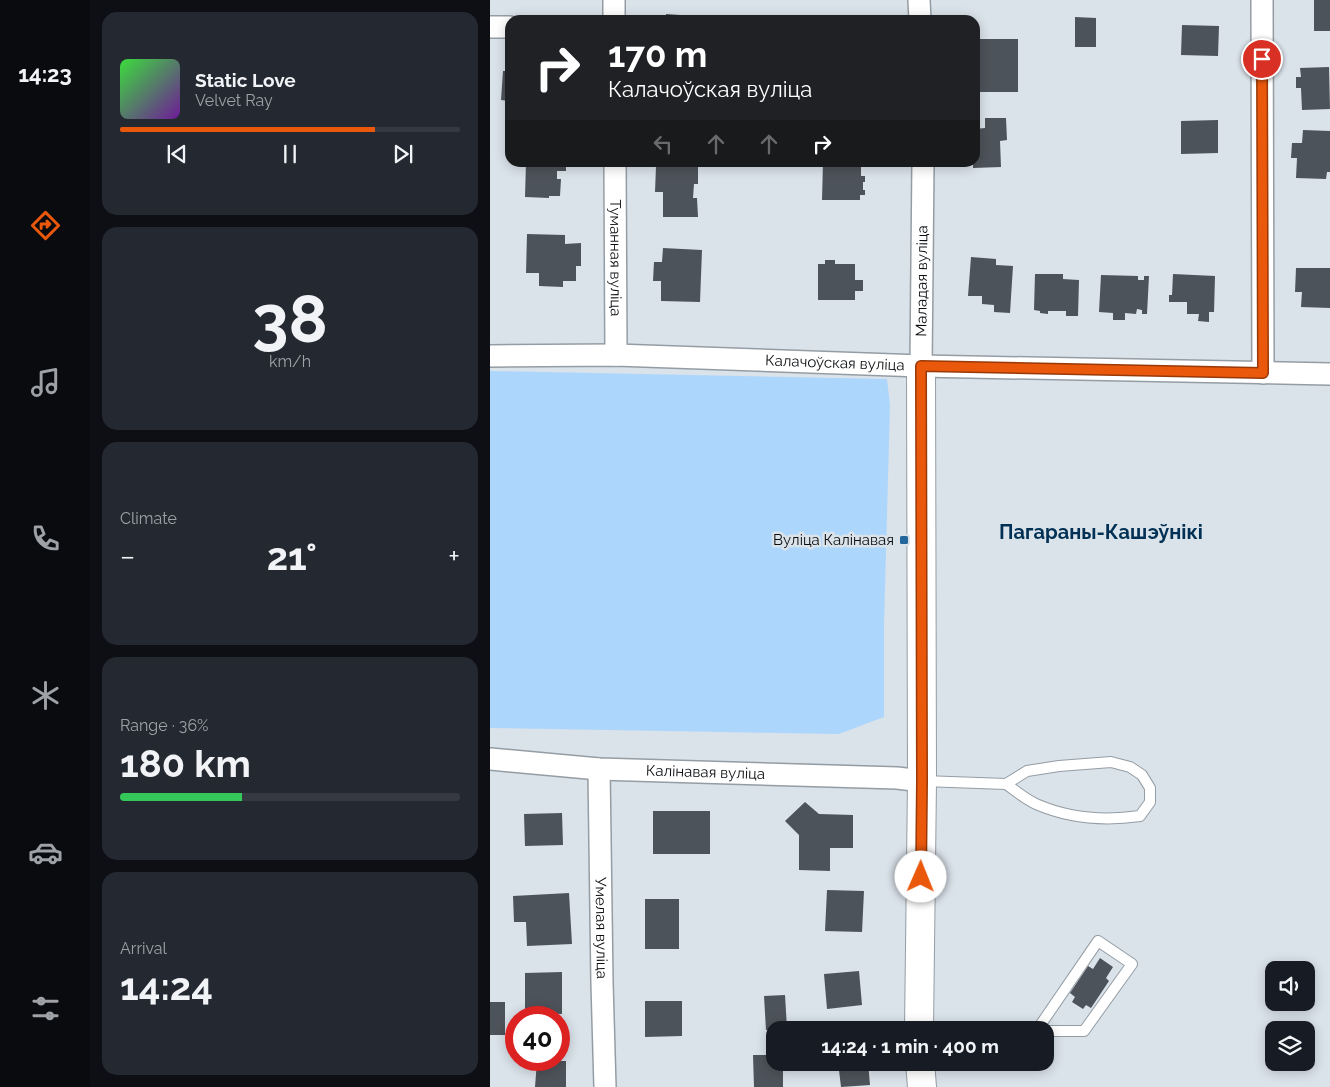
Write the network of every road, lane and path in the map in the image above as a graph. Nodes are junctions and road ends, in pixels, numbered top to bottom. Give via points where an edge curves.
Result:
1 (614, 0) edge
2 (919, 0) edge
3 (1262, 0) edge
4 (614, 15) edge
5 (920, 15) edge
6 (490, 27) edge
7 (505, 27) edge
8 (615, 167) edge
9 (923, 167) edge
10 (616, 355) junction
11 (490, 356) edge
12 (921, 366) junction
13 (1263, 373) junction
14 (1330, 374) edge
15 (490, 758) edge
16 (599, 769) junction
17 (922, 781) junction
18 (1006, 784) junction
19 (919, 1021) edge
20 (1043, 1021) edge
21 (1054, 1031) edge
22 (921, 1071) edge
23 (605, 1087) edge
24 (922, 1087) edge

1 - 4 street
2 - 5 street
3 - 13 street
6 - 7 street
8 - 10 street, Туманная вуліца
9 - 12 street, Маладая вуліца
10 - 11 street, Калачоўская вуліца
10 - 12 street, Калачоўская вуліца
12 - 13 street, Калачоўская вуліца
12 - 17 street, Маладая вуліца
13 - 14 street, Калачоўская вуліца
15 - 16 street, Калінавая вуліца
16 - 17 street, Калінавая вуліца
16 - 23 street, Умелая вуліца
17 - 18 lane
17 - 19 street, Маладая вуліца
18 - 18 lane via 1035,803 1093,818 1140,816 1150,802 1150,788 1142,775 1130,767 1111,762 1027,771
20 - 21 lane via 1098,941 1132,964 1084,1031
22 - 24 street

